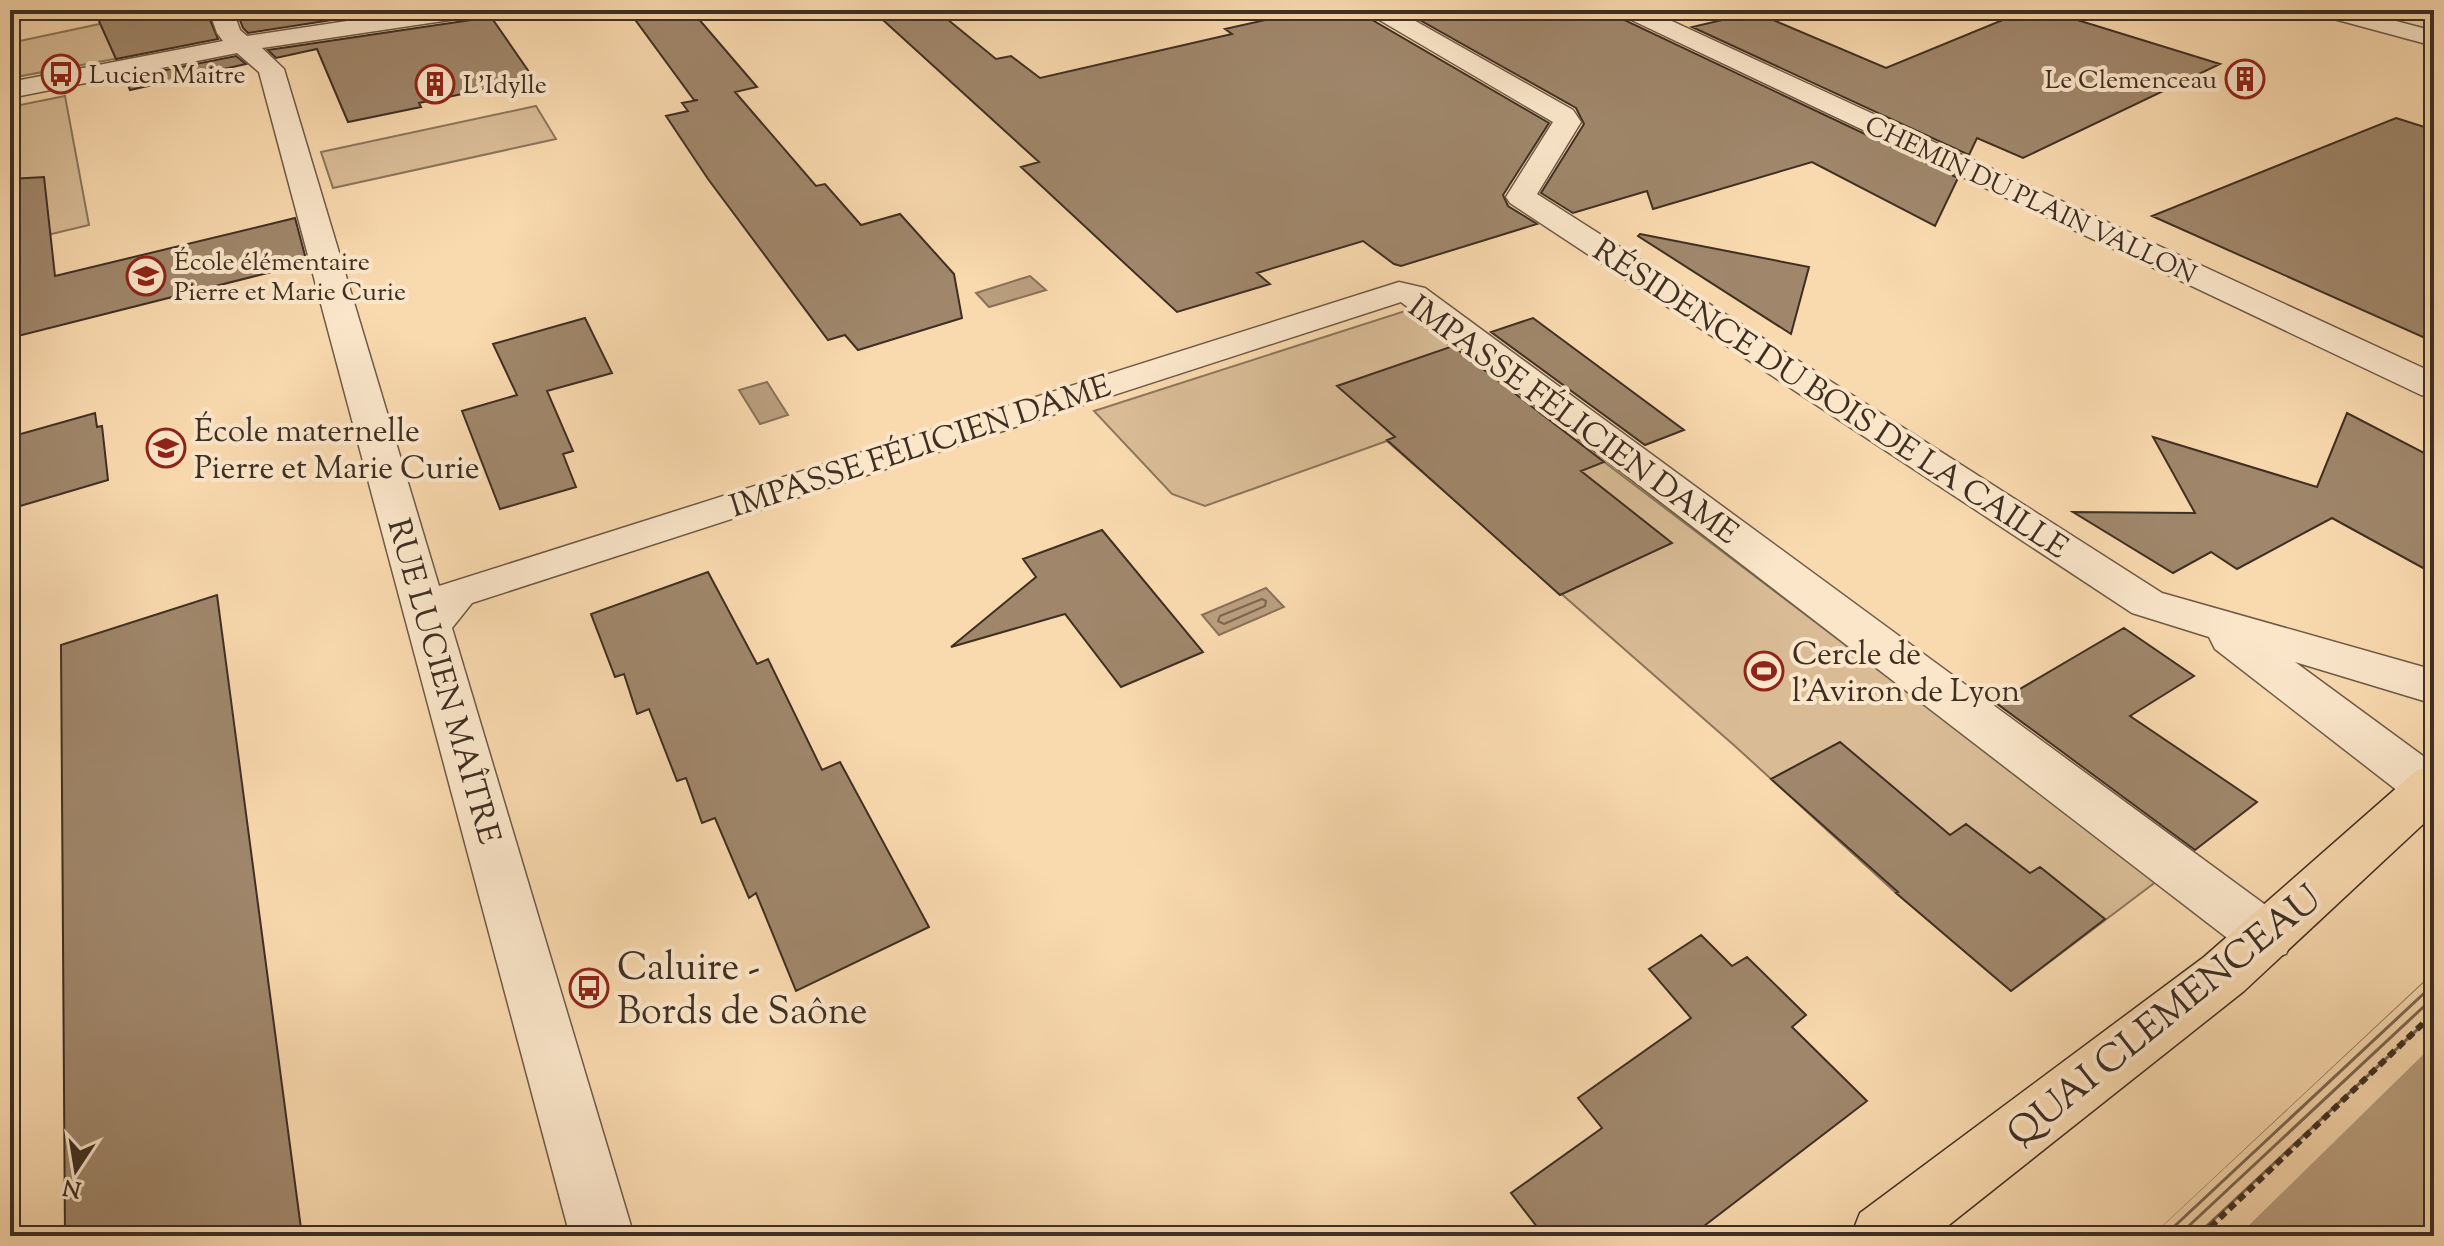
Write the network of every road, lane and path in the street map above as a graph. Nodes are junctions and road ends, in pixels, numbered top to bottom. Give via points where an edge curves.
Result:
1 (221, 10) edge
2 (470, 10) edge
3 (1379, 10) edge
4 (1629, 10) edge
5 (2327, 10) edge
6 (2434, 39) edge
7 (244, 44) junction
8 (10, 90) edge
9 (2434, 387) edge
10 (2210, 622) junction
11 (429, 625) junction
12 (2434, 687) edge
13 (2432, 786) edge
14 (2267, 937) junction
15 (2434, 1013) edge
16 (602, 1236) edge
17 (1883, 1236) edge
18 (2201, 1236) edge

1 - 7 street, RUE LUCIEN MAÎTRE via 229,33
2 - 7 street
3 - 10 street, RÉSIDENCE DU BOIS DE LA CAILLE via 1563,116 1567,122 1521,197 2147,603
4 - 9 street, CHEMIN DU PLAIN VALLON
5 - 6 street
7 - 8 street
7 - 11 street, RUE LUCIEN MAÎTRE via 271,69
10 - 12 street, RÉSIDENCE DU BOIS DE LA CAILLE
10 - 13 street
11 - 14 street, IMPASSE FÉLICIEN DAME via 457,593 1399,292 1413,295
11 - 16 street, RUE LUCIEN MAÎTRE
13 - 14 main road, QUAI CLEMENCEAU
14 - 17 main road, QUAI CLEMENCEAU
15 - 18 path

